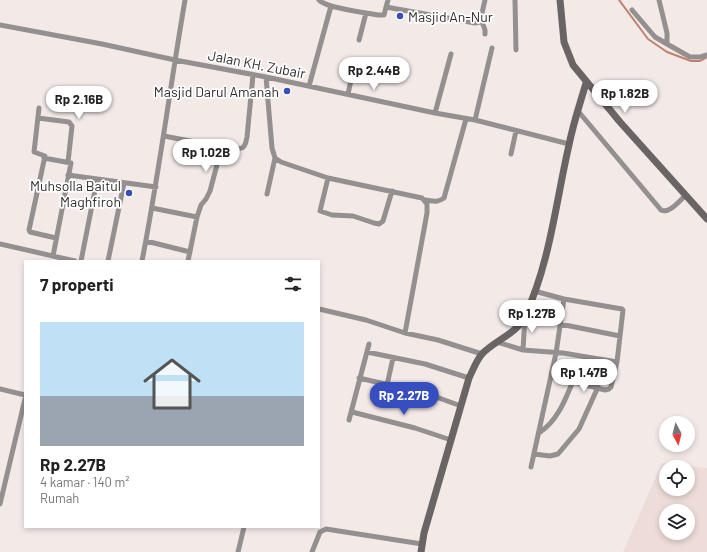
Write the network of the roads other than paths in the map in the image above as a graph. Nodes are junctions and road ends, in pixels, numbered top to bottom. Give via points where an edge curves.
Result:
1 (186, 0) edge
2 (319, 0) edge
3 (388, 0) edge
4 (485, 0) edge
5 (515, 0) edge
6 (560, 0) edge
7 (659, 0) edge
8 (331, 6) junction
9 (386, 8) junction
10 (632, 10) dead end
11 (366, 13) junction
12 (481, 18) junction
13 (0, 25) edge
14 (485, 34) dead end
15 (359, 40) dead end
16 (667, 44) junction
17 (492, 48) dead end
18 (516, 50) dead end
19 (451, 54) dead end
20 (707, 55) edge
21 (175, 60) junction
22 (353, 71) dead end
23 (253, 75) junction
24 (266, 77) junction
25 (586, 83) junction
26 (309, 86) junction
27 (348, 94) junction
28 (39, 108) dead end
29 (578, 111) junction
30 (435, 113) junction
31 (38, 118) junction
32 (466, 119) junction
33 (475, 120) junction
34 (516, 131) junction
35 (164, 136) junction
36 (569, 144) junction
37 (222, 146) junction
38 (511, 154) dead end
39 (44, 158) junction
40 (275, 158) junction
41 (68, 162) junction
42 (68, 175) junction
43 (328, 178) junction
44 (97, 180) junction
45 (124, 183) junction
46 (156, 187) junction
47 (392, 191) junction
48 (266, 194) dead end
49 (686, 196) junction
50 (425, 200) junction
51 (152, 208) junction
52 (197, 217) junction
53 (707, 219) edge
54 (56, 238) junction
55 (146, 241) junction
56 (0, 244) edge
57 (190, 252) junction
58 (53, 256) junction
59 (58, 259) edge
60 (81, 260) edge
61 (108, 260) edge
62 (142, 260) edge
63 (188, 260) edge
64 (534, 291) junction
65 (564, 299) junction
66 (320, 309) edge
67 (525, 317) junction
68 (560, 324) junction
69 (405, 333) junction
70 (620, 336) junction
71 (496, 342) junction
72 (369, 344) dead end
73 (523, 350) junction
74 (367, 352) junction
75 (556, 353) junction
76 (482, 354) junction
77 (393, 358) junction
78 (617, 362) junction
79 (551, 376) junction
80 (359, 378) junction
81 (469, 378) junction
82 (573, 381) junction
83 (387, 385) junction
84 (598, 387) junction
85 (0, 389) edge
86 (24, 395) edge
87 (24, 403) edge
88 (462, 406) junction
89 (352, 412) junction
90 (349, 420) dead end
91 (539, 433) junction
92 (451, 440) junction
93 (534, 454) junction
94 (531, 467) dead end
95 (0, 504) edge
96 (244, 528) edge
97 (422, 544) junction
98 (238, 552) edge
99 (312, 552) edge
100 (421, 552) edge

1 - 21 street
2 - 8 street
3 - 9 street
4 - 12 street
5 - 18 street
6 - 25 street via 564,42 573,66
7 - 16 street via 668,33
8 - 11 street
8 - 26 street
9 - 11 street via 383,16
9 - 12 street via 475,23 480,22
10 - 16 street via 655,37
11 - 15 street
12 - 14 street
13 - 21 street, Jalan KH. Zubair
16 - 20 street via 690,57
17 - 33 street
19 - 30 street
21 - 23 street, Jalan KH. Zubair
21 - 35 street
22 - 27 street
23 - 24 street, Jalan KH. Zubair
23 - 37 street via 246,144 239,148
24 - 26 street, Jalan KH. Zubair
24 - 40 street
25 - 29 street
25 - 49 street
26 - 27 street, Jalan KH. Zubair
27 - 30 street, Jalan KH. Zubair
28 - 31 street
29 - 36 street
29 - 49 street via 660,210 670,210
30 - 32 street, Jalan KH. Zubair
31 - 39 street via 34,152 44,155
31 - 41 street via 71,123
32 - 33 street, Jalan KH. Zubair
32 - 50 street via 444,198 435,202
33 - 34 street, Jalan KH. Zubair
34 - 36 street, Jalan KH. Zubair
34 - 38 street
35 - 37 street
35 - 46 street
36 - 64 street via 546,254
37 - 52 street via 210,191
39 - 41 street
39 - 54 street via 28,230
40 - 43 street
40 - 48 street
41 - 42 street via 71,163
42 - 44 street
42 - 54 street
43 - 47 street
43 - 47 street via 320,211 339,216 353,216 379,224 383,221
44 - 45 street
44 - 60 street
45 - 46 street
45 - 61 street
46 - 51 street
47 - 50 street
49 - 53 street
50 - 69 street via 428,206 427,213
51 - 52 street
51 - 55 street
52 - 57 street
54 - 58 street
55 - 57 street
55 - 62 street
56 - 58 street
57 - 63 street
58 - 59 street
64 - 65 street
64 - 67 street
65 - 68 street
65 - 70 street via 622,308 624,315
66 - 69 street via 366,320
67 - 71 street via 513,331
67 - 73 street
68 - 70 street
68 - 75 street
69 - 76 street
70 - 78 street
71 - 73 street
71 - 76 street
72 - 74 street
73 - 75 street
74 - 77 street
74 - 80 street
75 - 78 street
75 - 79 street
76 - 81 street
77 - 81 street via 425,364
77 - 83 street
78 - 84 street via 611,387 605,390
79 - 82 street
79 - 91 street
80 - 83 street
80 - 89 street
81 - 88 street
82 - 84 street
82 - 91 street via 558,413
83 - 88 street via 428,394
84 - 93 street via 579,429 558,454
85 - 86 street
87 - 95 street
88 - 92 street
89 - 90 street
89 - 92 street
91 - 93 street
92 - 97 street
93 - 94 street
96 - 98 street
97 - 99 street via 326,529 320,532
97 - 100 street

